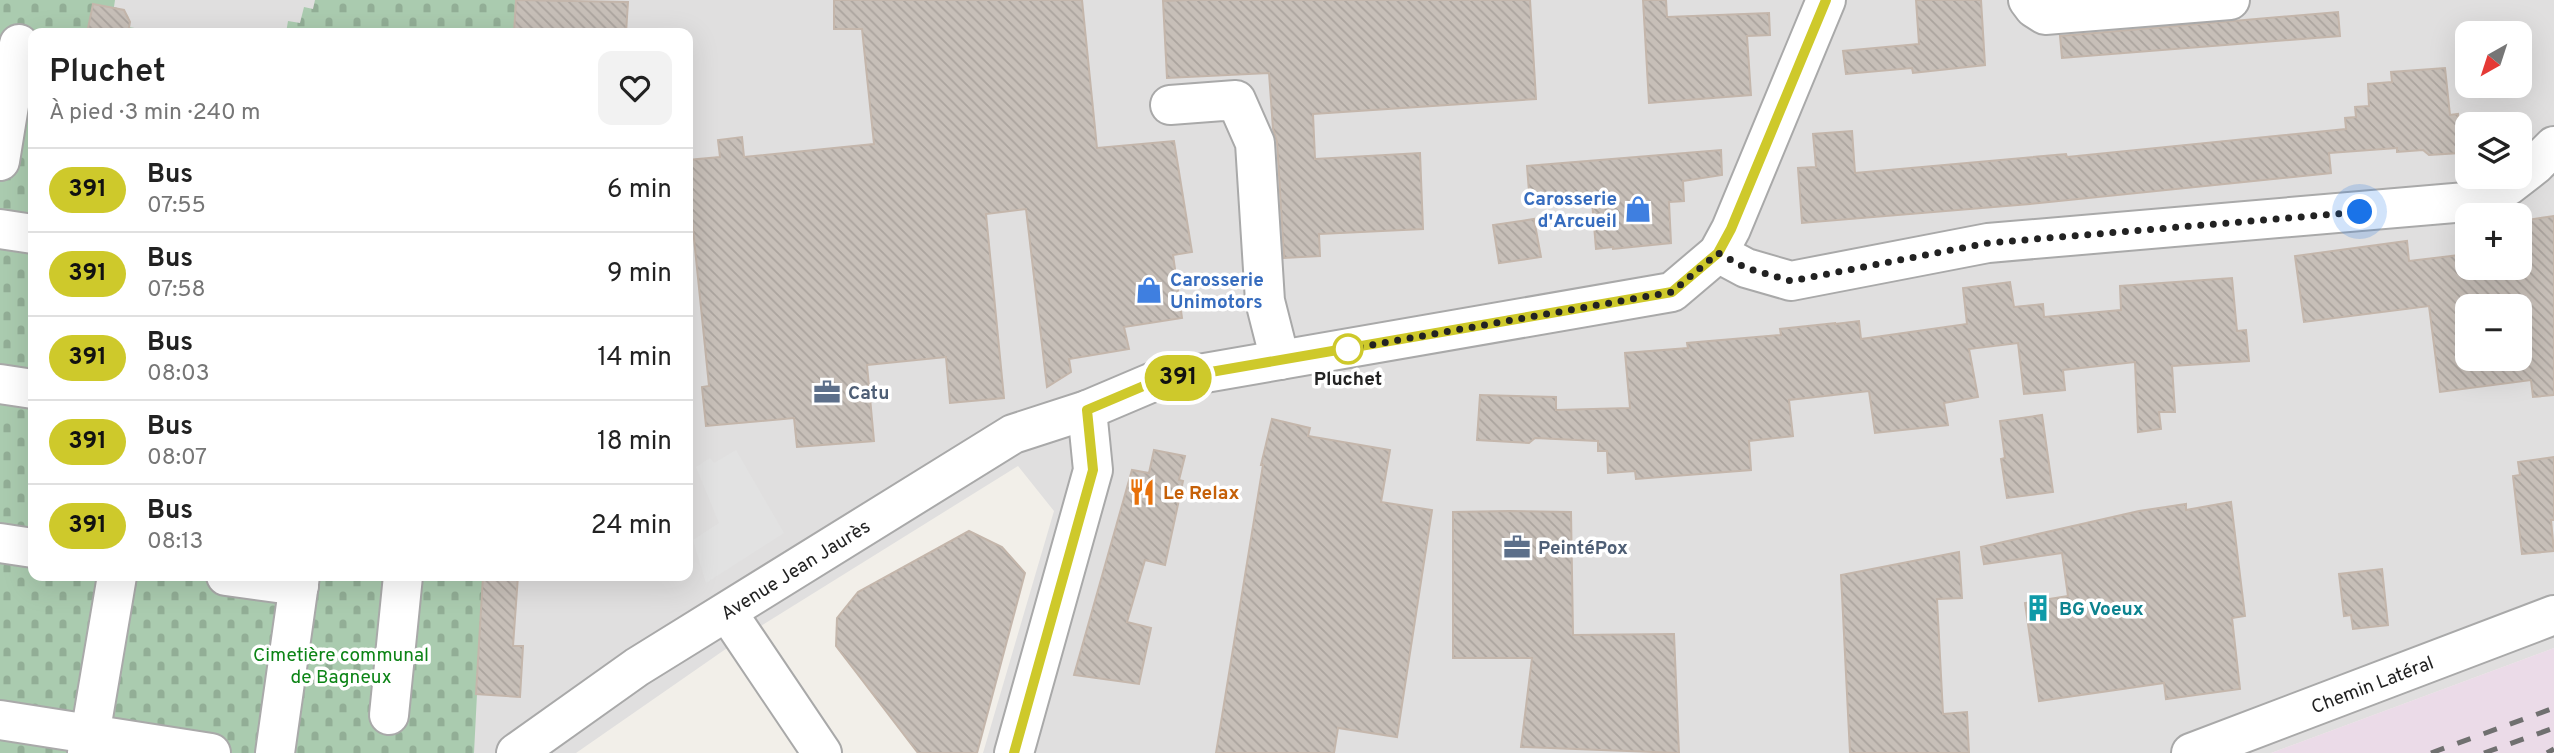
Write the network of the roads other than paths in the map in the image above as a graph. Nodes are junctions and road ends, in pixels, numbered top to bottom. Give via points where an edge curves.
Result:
1 (1826, 0) edge
2 (2028, 0) edge
3 (2230, 0) edge
4 (17, 44) edge
5 (1170, 105) dead end
6 (2554, 146) edge
7 (0, 161) edge
8 (0, 229) edge
9 (28, 233) edge
10 (1718, 253) junction
11 (1280, 360) junction
12 (0, 384) edge
13 (28, 388) edge
14 (1087, 410) junction
15 (0, 543) edge
16 (28, 547) edge
17 (116, 581) edge
18 (300, 581) edge
19 (402, 581) edge
20 (727, 612) junction
21 (2554, 615) edge
22 (389, 715) dead end
23 (0, 720) edge
24 (88, 743) edge
25 (211, 753) edge
26 (275, 753) edge
27 (516, 753) edge
28 (822, 753) edge
29 (1014, 753) edge
30 (2191, 753) edge

1 - 10 street
2 - 3 street via 2045,15
4 - 7 street
5 - 11 street via 1236,100 1255,143 1265,301
6 - 10 street via 2508,186 2466,202 1988,243 1791,281 1746,268
8 - 9 street
10 - 11 street, Avenue Jean Jaurès via 1672,292
11 - 14 street, Avenue Jean Jaurès via 1153,382
12 - 13 street
14 - 20 street, Avenue Jean Jaurès via 1013,434
14 - 29 street via 1093,470
15 - 16 street
17 - 24 street
18 - 26 street
19 - 22 street
20 - 27 street, Avenue Jean Jaurès via 637,667
20 - 28 street
21 - 30 street, Chemin Latéral
23 - 24 street
24 - 25 street

